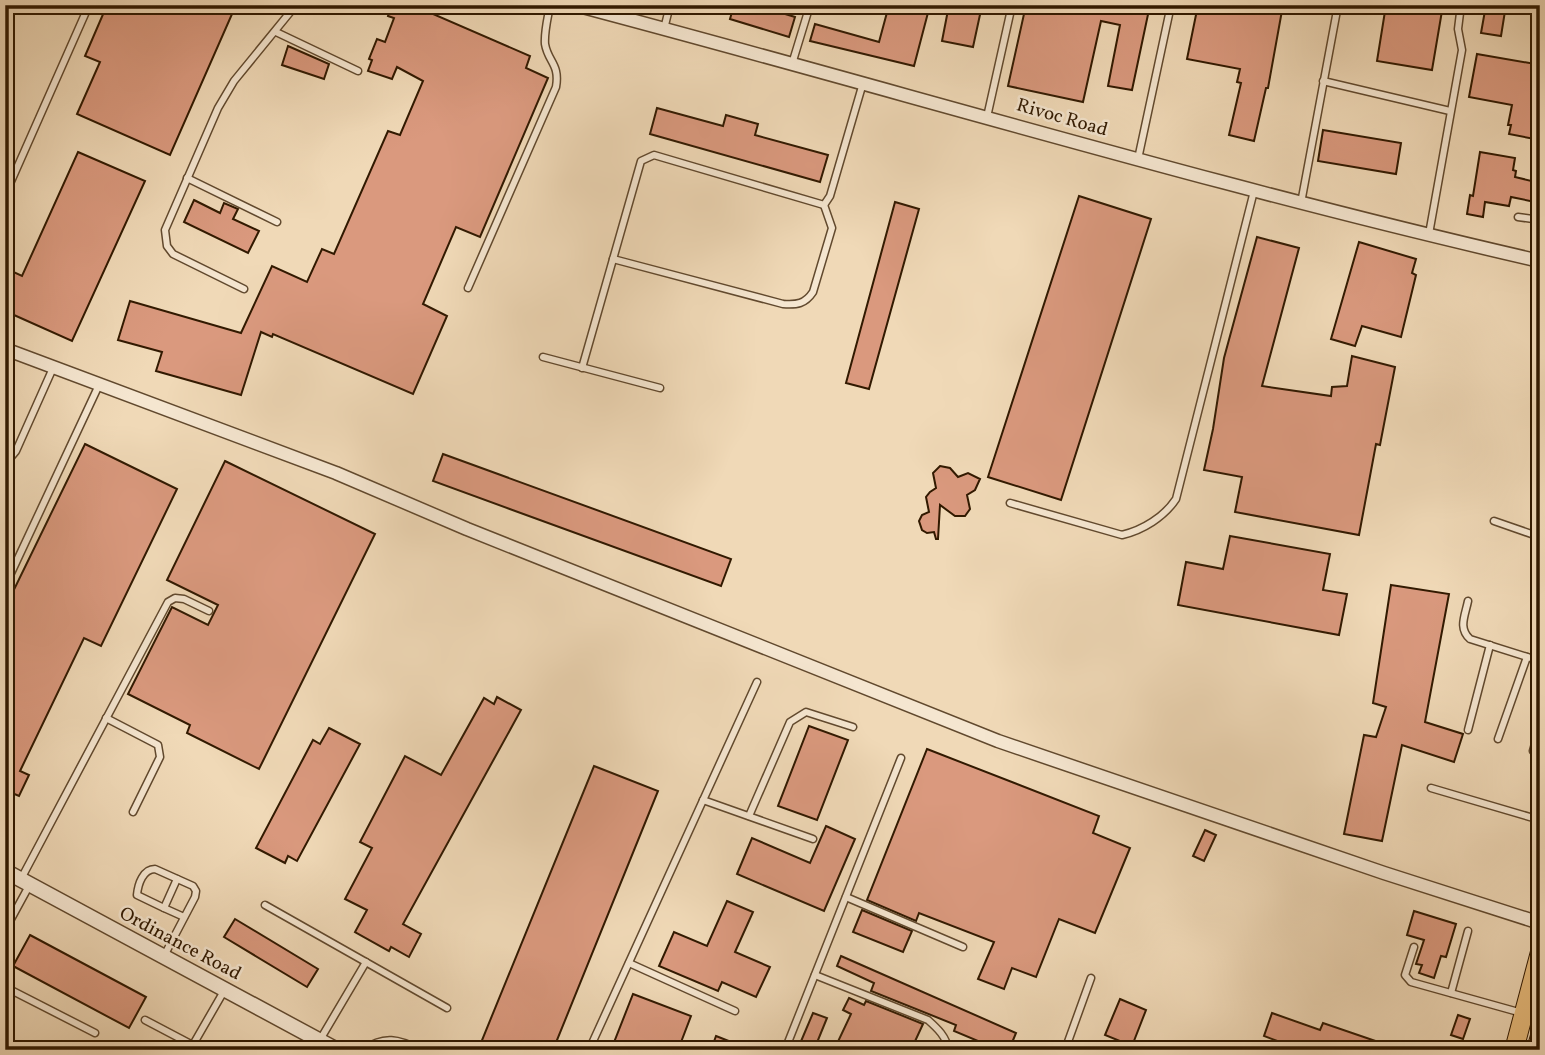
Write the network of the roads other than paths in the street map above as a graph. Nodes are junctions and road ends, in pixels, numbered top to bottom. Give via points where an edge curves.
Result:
1 (89, 5) edge
2 (296, 5) edge
3 (550, 5) edge
4 (575, 5) edge
5 (670, 5) edge
6 (810, 5) edge
7 (1012, 5) edge
8 (1171, 5) edge
9 (1338, 5) edge
10 (1461, 5) edge
11 (664, 29) junction
12 (276, 32) junction
13 (792, 64) junction
14 (358, 71) dead end
15 (1324, 81) junction
16 (863, 83) junction
17 (1450, 111) junction
18 (987, 117) junction
19 (1138, 159) junction
20 (187, 178) junction
21 (1254, 191) junction
22 (5, 195) edge
23 (1301, 203) junction
24 (824, 205) junction
25 (1518, 216) dead end
26 (1540, 220) edge
27 (277, 222) dead end
28 (1429, 236) junction
29 (613, 259) junction
30 (1540, 261) edge
31 (468, 288) dead end
32 (244, 289) dead end
33 (5, 349) edge
34 (543, 357) dead end
35 (53, 368) junction
36 (583, 368) junction
37 (99, 385) junction
38 (660, 388) dead end
39 (5, 460) edge
40 (1010, 503) dead end
41 (1494, 521) dead end
42 (1540, 537) edge
43 (5, 586) edge
44 (1468, 601) dead end
45 (209, 611) dead end
46 (1490, 645) junction
47 (1527, 657) junction
48 (1540, 661) edge
49 (757, 682) dead end
50 (106, 718) junction
51 (1540, 726) edge
52 (853, 727) dead end
53 (1468, 730) dead end
54 (1498, 739) dead end
55 (1533, 751) dead end
56 (901, 758) dead end
57 (1430, 788) dead end
58 (703, 800) junction
59 (133, 812) dead end
60 (750, 816) junction
61 (1540, 820) edge
62 (813, 839) dead end
63 (5, 871) edge
64 (177, 879) junction
65 (26, 882) junction
66 (846, 897) junction
67 (264, 905) dead end
68 (164, 908) junction
69 (184, 917) junction
70 (1540, 923) edge
71 (5, 930) edge
72 (1468, 931) dead end
73 (963, 947) dead end
74 (1413, 947) dead end
75 (1540, 952) edge
76 (163, 958) junction
77 (366, 962) junction
78 (629, 963) junction
79 (815, 975) junction
80 (1091, 978) dead end
81 (5, 987) edge
82 (225, 991) junction
83 (1451, 993) junction
84 (447, 1008) dead end
85 (735, 1011) dead end
86 (1523, 1013) junction
87 (145, 1020) dead end
88 (95, 1033) dead end
89 (1540, 1036) edge
90 (317, 1045) edge
91 (192, 1048) edge
92 (202, 1050) edge
93 (337, 1050) edge
94 (363, 1050) edge
95 (420, 1050) edge
96 (589, 1050) edge
97 (785, 1050) edge
98 (948, 1050) edge
99 (1065, 1050) edge
100 (1514, 1050) edge
101 (1536, 1050) edge

1 - 22 lane
2 - 12 lane
3 - 31 lane via 545,45 555,65 556,87
4 - 11 street, Rivoc Road
5 - 11 lane
6 - 13 lane
7 - 18 lane
8 - 19 lane
9 - 15 lane
10 - 17 lane via 1458,29 1462,50
11 - 13 street, Rivoc Road
12 - 14 lane
12 - 20 lane via 233,81
13 - 16 street, Rivoc Road
15 - 17 lane
15 - 23 lane
16 - 18 street, Rivoc Road
16 - 24 lane
17 - 28 lane
18 - 19 street, Rivoc Road
19 - 21 street, Rivoc Road
20 - 27 lane
20 - 32 lane via 165,230 167,246 173,254
21 - 23 street, Rivoc Road
21 - 40 lane via 1176,499 1168,511 1122,535
23 - 28 street, Rivoc Road
24 - 29 lane via 654,155 641,161
24 - 29 lane via 832,228 813,292 797,305
25 - 26 lane
28 - 30 street, Rivoc Road
29 - 36 lane
33 - 35 street
34 - 36 lane
35 - 37 street
35 - 39 lane via 16,451
36 - 38 lane
37 - 43 lane
37 - 70 street via 336,473 998,741
41 - 42 lane
44 - 46 lane via 1464,634
45 - 50 lane via 184,599 168,602
46 - 47 lane
46 - 53 lane
47 - 48 lane
47 - 54 lane
49 - 58 lane
50 - 59 lane via 160,750
50 - 65 lane
51 - 55 lane
52 - 60 lane via 806,712 798,715 790,722
56 - 66 lane
57 - 61 lane
58 - 60 lane
58 - 78 lane
60 - 62 lane
63 - 65 street, Ordinance Road
64 - 68 lane
64 - 68 lane via 155,869 145,872 137,895
64 - 69 lane via 197,891
65 - 71 lane
65 - 76 street, Ordinance Road
66 - 73 lane
66 - 79 lane
67 - 77 lane
68 - 69 lane
69 - 76 lane
72 - 83 lane
74 - 83 lane via 1407,980
75 - 86 main road
76 - 82 street, Ordinance Road
77 - 84 lane
77 - 90 lane
78 - 85 lane
78 - 96 lane
79 - 97 lane
79 - 98 lane via 928,1020 939,1029
80 - 99 lane
81 - 88 lane
82 - 90 street, Ordinance Road
82 - 91 lane
83 - 86 lane
86 - 100 main road
87 - 91 lane
89 - 101 main road
90 - 93 street, Ordinance Road
91 - 92 lane
94 - 95 lane via 389,1039

